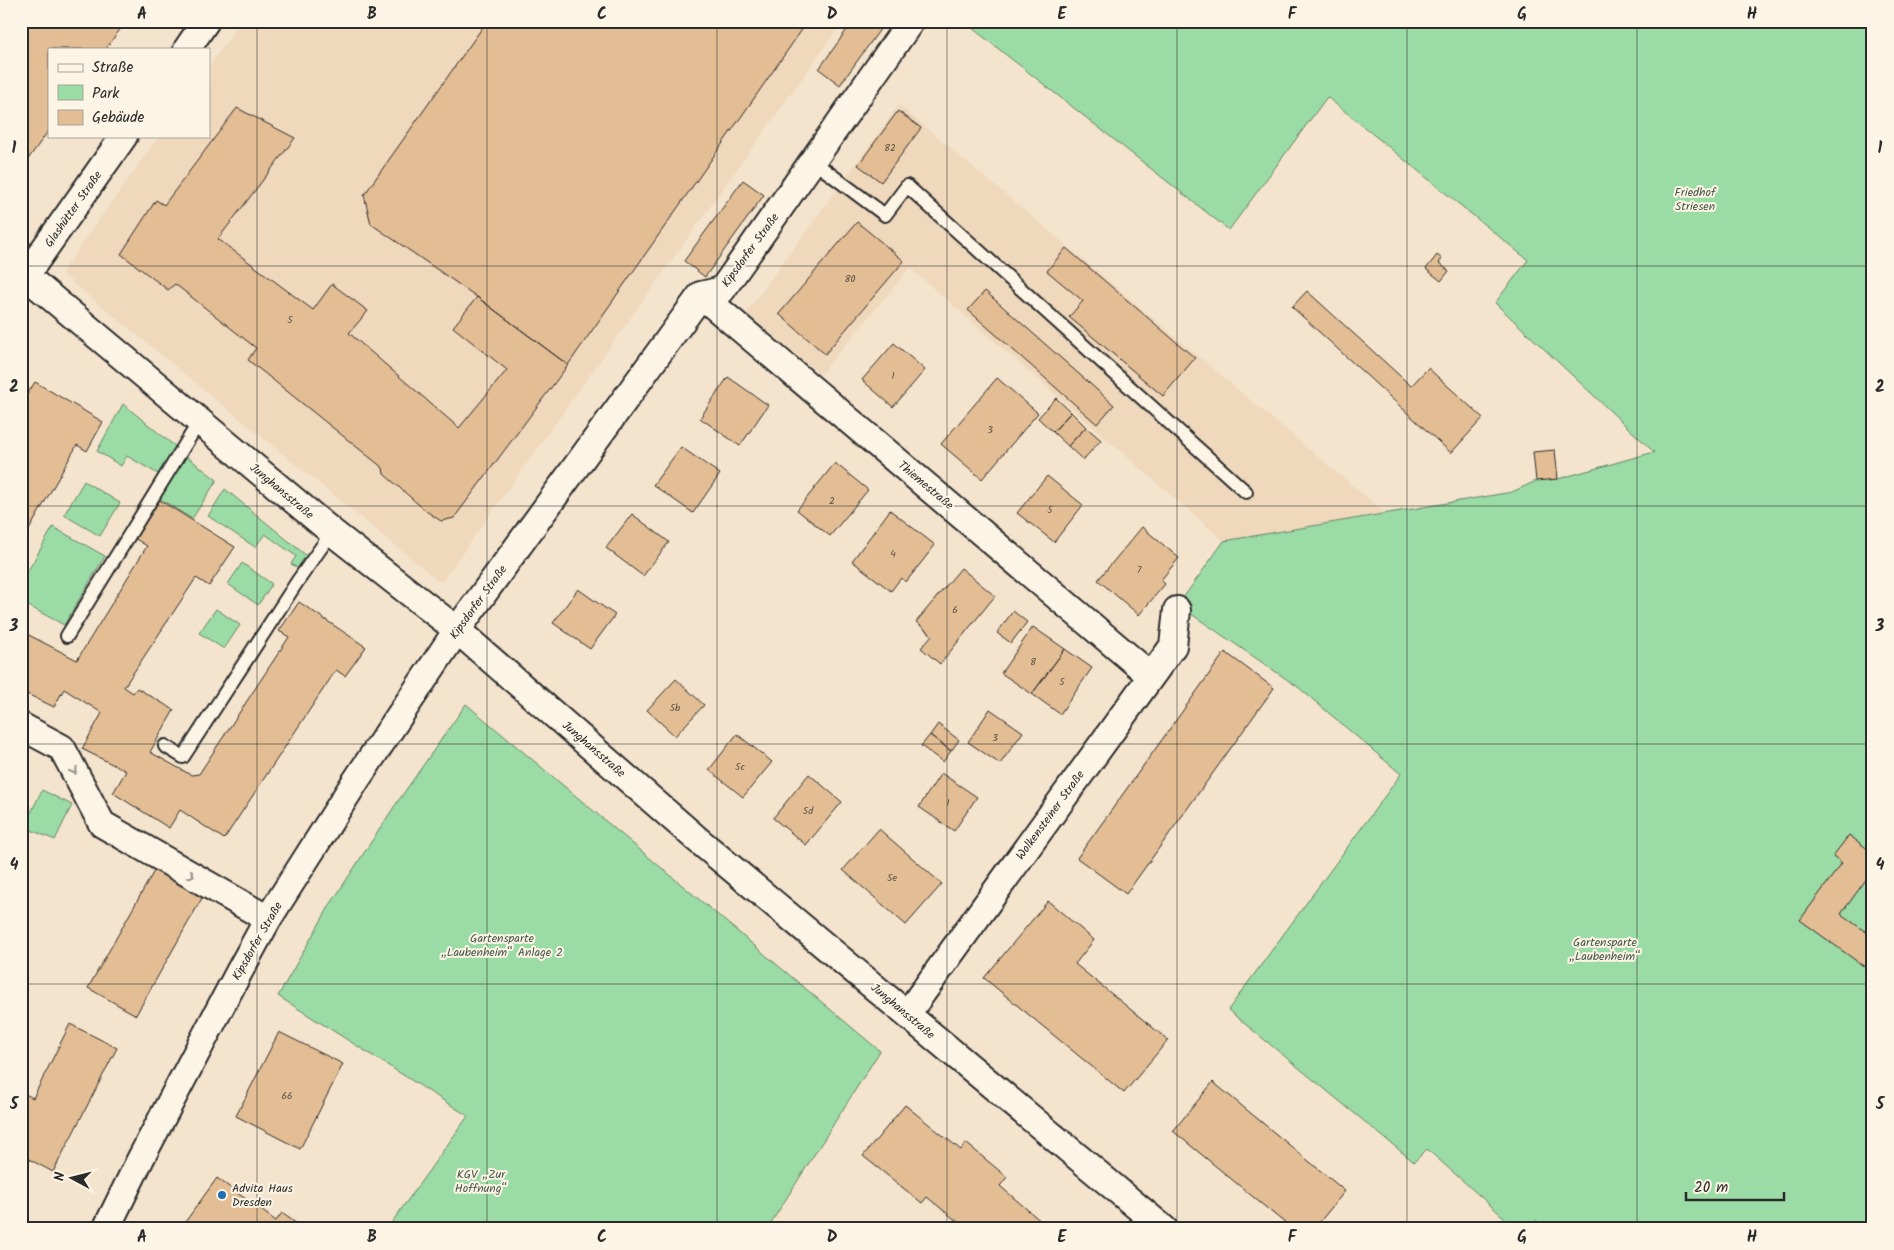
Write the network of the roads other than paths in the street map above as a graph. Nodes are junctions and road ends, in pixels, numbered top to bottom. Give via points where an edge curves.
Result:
1 (206, 21) edge
2 (911, 21) edge
3 (188, 48) edge
4 (123, 138) edge
5 (814, 162) junction
6 (23, 277) edge
7 (702, 295) junction
8 (199, 422) junction
9 (1246, 492) dead end
10 (332, 532) junction
11 (1178, 610) dead end
12 (457, 630) junction
13 (67, 636) dead end
14 (1151, 676) junction
15 (21, 726) edge
16 (165, 746) dead end
17 (268, 919) junction
18 (907, 1014) junction
19 (106, 1229) edge
20 (1164, 1229) edge

1 - 3 street
2 - 5 street, Kipsdorfer Straße
4 - 6 street, Glashütter Straße
5 - 7 street, Kipsdorfer Straße via 722,290
5 - 9 lane via 885,215 907,186
6 - 8 street, Junghansstraße via 140,370
7 - 12 street, Kipsdorfer Straße
7 - 14 street, Thiemestraße
8 - 10 street, Junghansstraße
8 - 13 lane
10 - 12 street, Junghansstraße
10 - 16 lane via 183,758
11 - 14 street, Wolkensteiner Straße via 1173,646
12 - 17 street, Kipsdorfer Straße
12 - 18 street, Junghansstraße via 698,840
14 - 18 street, Wolkensteiner Straße
15 -> 17 street via 62,748 102,824
17 - 19 street, Kipsdorfer Straße
18 - 20 street, Junghansstraße

